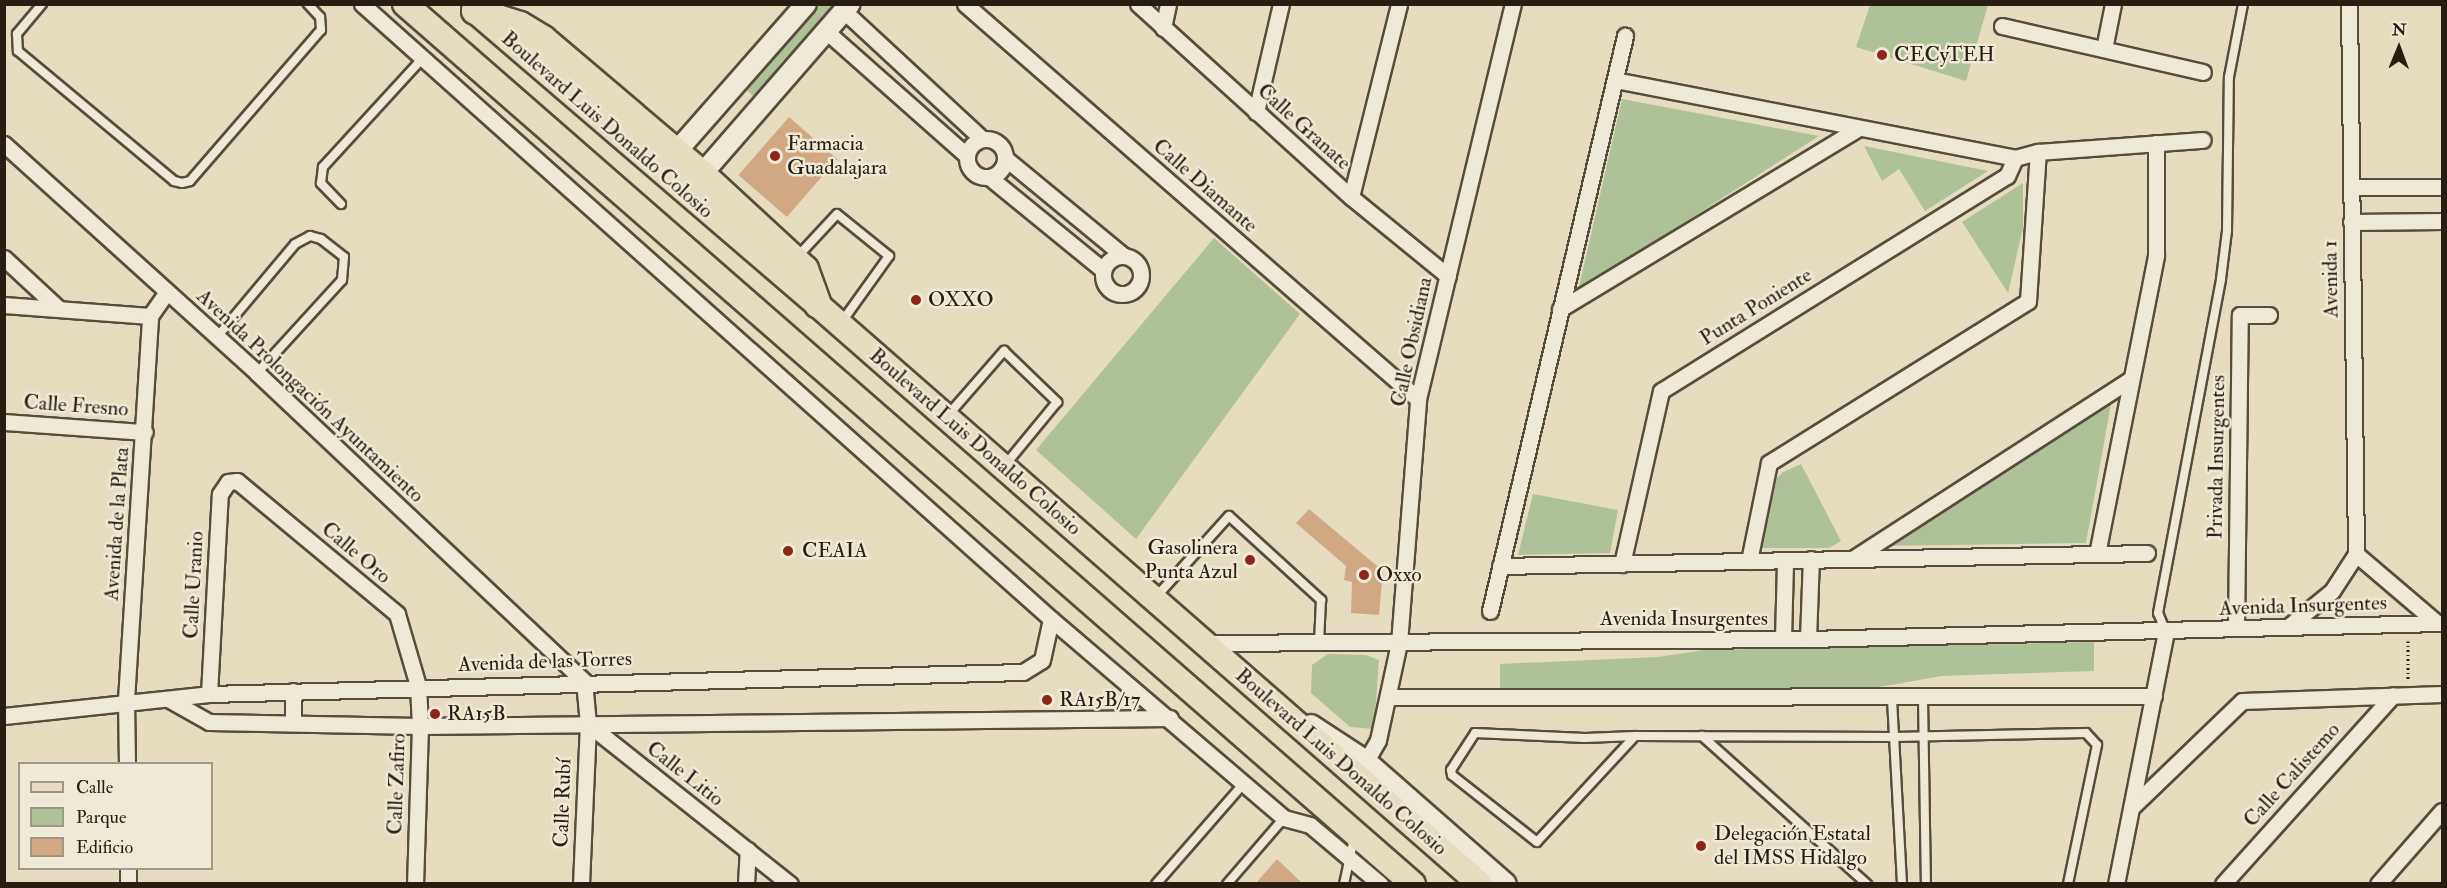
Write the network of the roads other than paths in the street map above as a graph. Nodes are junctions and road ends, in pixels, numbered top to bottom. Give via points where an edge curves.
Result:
1 (42, 4) edge
2 (308, 4) edge
3 (362, 4) edge
4 (405, 4) edge
5 (806, 4) edge
6 (965, 4) edge
7 (1138, 4) edge
8 (1168, 4) edge
9 (1281, 4) edge
10 (1399, 4) edge
11 (1513, 4) edge
12 (2113, 4) edge
13 (2243, 4) edge
14 (2349, 4) edge
15 (471, 8) edge
16 (847, 8) edge
17 (2002, 26) dead end
18 (1162, 28) junction
19 (827, 32) junction
20 (1625, 36) dead end
21 (2104, 49) junction
22 (423, 58) junction
23 (2203, 72) dead end
24 (1615, 80) junction
25 (735, 85) junction
26 (761, 107) junction
27 (1256, 112) junction
28 (1856, 130) junction
29 (982, 139) junction
30 (2203, 140) dead end
31 (2156, 143) junction
32 (4, 144) edge
33 (676, 152) junction
34 (2038, 152) junction
35 (967, 156) junction
36 (1005, 158) junction
37 (2015, 158) junction
38 (702, 174) junction
39 (989, 177) junction
40 (2351, 187) junction
41 (2442, 187) edge
42 (1351, 197) junction
43 (341, 204) dead end
44 (2442, 221) edge
45 (2351, 222) junction
46 (1124, 256) junction
47 (4, 258) edge
48 (795, 260) junction
49 (1103, 270) junction
50 (1448, 276) junction
51 (167, 292) junction
52 (4, 305) edge
53 (818, 305) junction
54 (59, 309) junction
55 (1560, 309) junction
56 (2269, 315) dead end
57 (150, 316) junction
58 (840, 324) junction
59 (218, 337) junction
60 (257, 373) junction
61 (2132, 380) junction
62 (1418, 399) junction
63 (947, 417) junction
64 (4, 422) edge
65 (145, 432) junction
66 (1003, 467) junction
67 (228, 482) joint
68 (2147, 553) dead end
69 (2097, 554) junction
70 (2356, 554) junction
71 (1811, 559) junction
72 (1853, 559) junction
73 (1785, 560) junction
74 (1749, 561) junction
75 (1622, 564) junction
76 (1500, 566) junction
77 (1155, 598) junction
78 (1490, 611) dead end
79 (1051, 619) junction
80 (2440, 623) edge
81 (2289, 626) junction
82 (2236, 628) junction
83 (2166, 632) junction
84 (1784, 639) junction
85 (1808, 639) junction
86 (1203, 643) junction
87 (1319, 643) junction
88 (1399, 643) junction
89 (584, 681) junction
90 (418, 686) junction
91 (293, 691) junction
92 (209, 694) junction
93 (2442, 694) edge
94 (2401, 695) junction
95 (1267, 696) junction
96 (2154, 696) junction
97 (1390, 697) junction
98 (1923, 698) junction
99 (168, 699) junction
100 (1892, 699) junction
101 (126, 700) junction
102 (4, 716) edge
103 (1170, 718) junction
104 (293, 723) junction
105 (588, 724) junction
106 (420, 726) junction
107 (1924, 735) junction
108 (1635, 736) junction
109 (1702, 736) junction
110 (1894, 737) junction
111 (1366, 761) junction
112 (127, 762) edge
113 (1244, 782) junction
114 (2134, 805) junction
115 (2442, 811) edge
116 (1284, 818) junction
117 (1356, 833) junction
118 (748, 850) junction
119 (1350, 857) junction
120 (415, 884) edge
121 (581, 884) edge
122 (746, 884) edge
123 (790, 884) edge
124 (1156, 884) edge
125 (1227, 884) edge
126 (1344, 884) edge
127 (1380, 884) edge
128 (1413, 884) edge
129 (1480, 884) edge
130 (1506, 884) edge
131 (1867, 884) edge
132 (1902, 884) edge
133 (1926, 884) edge
134 (2068, 884) edge
135 (2116, 884) edge
136 (2223, 884) edge
137 (2378, 884) edge

1 - 2 lane via 17,34 18,51 174,182 182,183 190,180 321,30 320,17
3 - 22 street
4 - 117 main road, Boulevard Luis Donaldo Colosio
5 - 25 street
6 - 62 street, Calle Diamante
7 - 18 street, Calle Granate
8 - 18 street
9 - 27 street
10 - 42 street
11 - 50 street, Calle Obsidiana
12 - 21 street
13 - 83 lane via 2229,77 2227,231 2158,614
14 - 40 street, Avenida 1
15 - 33 highway via 520,25 543,39
15 - 53 main road, Boulevard Luis Donaldo Colosio
16 - 19 street
16 - 29 street
17 - 21 street
18 - 27 street, Calle Granate
19 - 26 street
19 - 35 street
20 - 24 street
21 - 23 street
22 - 43 lane via 323,167 321,183
22 - 79 street
24 - 28 street
24 - 55 street
25 - 26 street
25 - 33 street
26 - 38 street
27 - 42 street, Calle Granate
28 - 37 street
28 - 55 street
29 - 35 street via 972,145
29 - 36 street via 998,144
30 - 31 street
31 - 34 street
31 - 61 street via 2156,255
32 - 51 street, Avenida Prolongación Ayuntamiento
33 - 38 highway
34 - 37 street
34 - 74 street via 2028,301 1769,463
35 - 39 street via 973,172
36 - 39 street via 1003,167
36 - 46 street
37 - 75 street, Punta Poniente via 2007,176 1660,391
38 - 48 highway
39 - 49 street
40 - 41 street
40 - 45 street, Avenida 1
42 - 50 street, Calle Granate
44 - 45 street
45 - 70 street, Avenida 1
46 - 49 street via 1108,262
46 - 49 street via 1138,266 1141,275 1133,291 1115,293 1108,288
47 - 54 street
48 - 53 highway via 813,282
48 - 58 lane via 837,214 889,256
50 - 62 street, Calle Obsidiana
51 - 57 street
51 - 59 street, Avenida Prolongación Ayuntamiento
52 - 54 street
53 - 58 main road, Boulevard Luis Donaldo Colosio
54 - 57 street
55 - 76 street
56 - 82 street, Privada Insurgentes via 2240,315
57 - 65 street, Avenida de la Plata
58 - 63 main road, Boulevard Luis Donaldo Colosio
59 - 60 street, Avenida Prolongación Ayuntamiento
59 - 60 lane via 296,244 310,236 321,239 344,257 342,280
60 - 89 street, Avenida Prolongación Ayuntamiento
61 - 69 street
61 - 72 street
62 - 88 street, Calle Obsidiana
63 - 66 main road, Boulevard Luis Donaldo Colosio
63 - 66 lane via 1004,351 1057,402
64 - 65 street, Calle Fresno
65 - 101 street, Avenida de la Plata
66 - 77 main road, Boulevard Luis Donaldo Colosio
67 - 90 street, Calle Oro via 242,485 397,614
67 - 92 street, Calle Uranio via 220,494
68 - 69 street
69 - 72 street
70 - 80 street
70 - 81 street via 2332,591
71 - 72 street
71 - 73 street
71 - 85 street
73 - 74 street
73 - 84 street
74 - 75 street
75 - 76 street
76 - 78 street
77 - 86 main road, Boulevard Luis Donaldo Colosio
77 - 87 lane via 1229,516 1321,600
79 - 89 street, Avenida de las Torres via 1042,660 1023,672
79 - 103 street
80 - 81 street, Avenida Insurgentes
81 - 82 street, Avenida Insurgentes
82 - 83 street, Avenida Insurgentes
83 - 85 street, Avenida Insurgentes
83 - 96 street
84 - 85 street, Avenida Insurgentes
84 - 88 street, Avenida Insurgentes
86 - 87 street, Avenida Insurgentes
86 - 95 main road, Boulevard Luis Donaldo Colosio
87 - 88 street, Avenida Insurgentes
88 - 97 street, Calle Obsidiana
89 - 90 street, Avenida de las Torres
89 - 105 street
90 - 91 street, Avenida de las Torres
90 - 106 street, Calle Zafiro
91 - 92 street, Avenida de las Torres
91 - 104 street
92 - 99 street, Avenida de las Torres
93 - 94 street
94 - 114 street via 2242,701
94 - 136 street, Calle Calistemo
95 - 111 street
95 - 129 main road, Boulevard Luis Donaldo Colosio
96 - 98 street
96 - 114 street
97 - 100 street
97 - 111 street, Calle Obsidiana via 1378,740
98 - 100 street
98 - 107 lane
99 - 101 street, Avenida de las Torres
99 - 104 street via 209,722
100 - 110 lane
101 - 102 street, Avenida de las Torres
101 - 112 street, Avenida de la Plata
103 - 105 street
103 - 113 street
104 - 106 street
105 - 106 street
105 - 118 street, Calle Litio
105 - 121 street, Calle Rubí
106 - 120 street, Calle Zafiro
107 - 110 lane
107 - 133 lane
107 - 134 lane via 2086,733 2094,738 2097,745 2092,780
108 - 108 lane via 1475,734 1451,770 1452,775 1537,842
108 - 109 lane
109 - 110 lane
109 - 131 lane
110 - 132 lane
111 - 130 street
113 - 116 street
113 - 124 lane
114 - 135 street
115 - 137 street
116 - 119 street via 1310,825
116 - 125 lane
117 - 119 lane
117 - 128 main road, Boulevard Luis Donaldo Colosio
118 - 122 street
118 - 123 street, Calle Litio
119 - 126 lane
119 - 127 street

